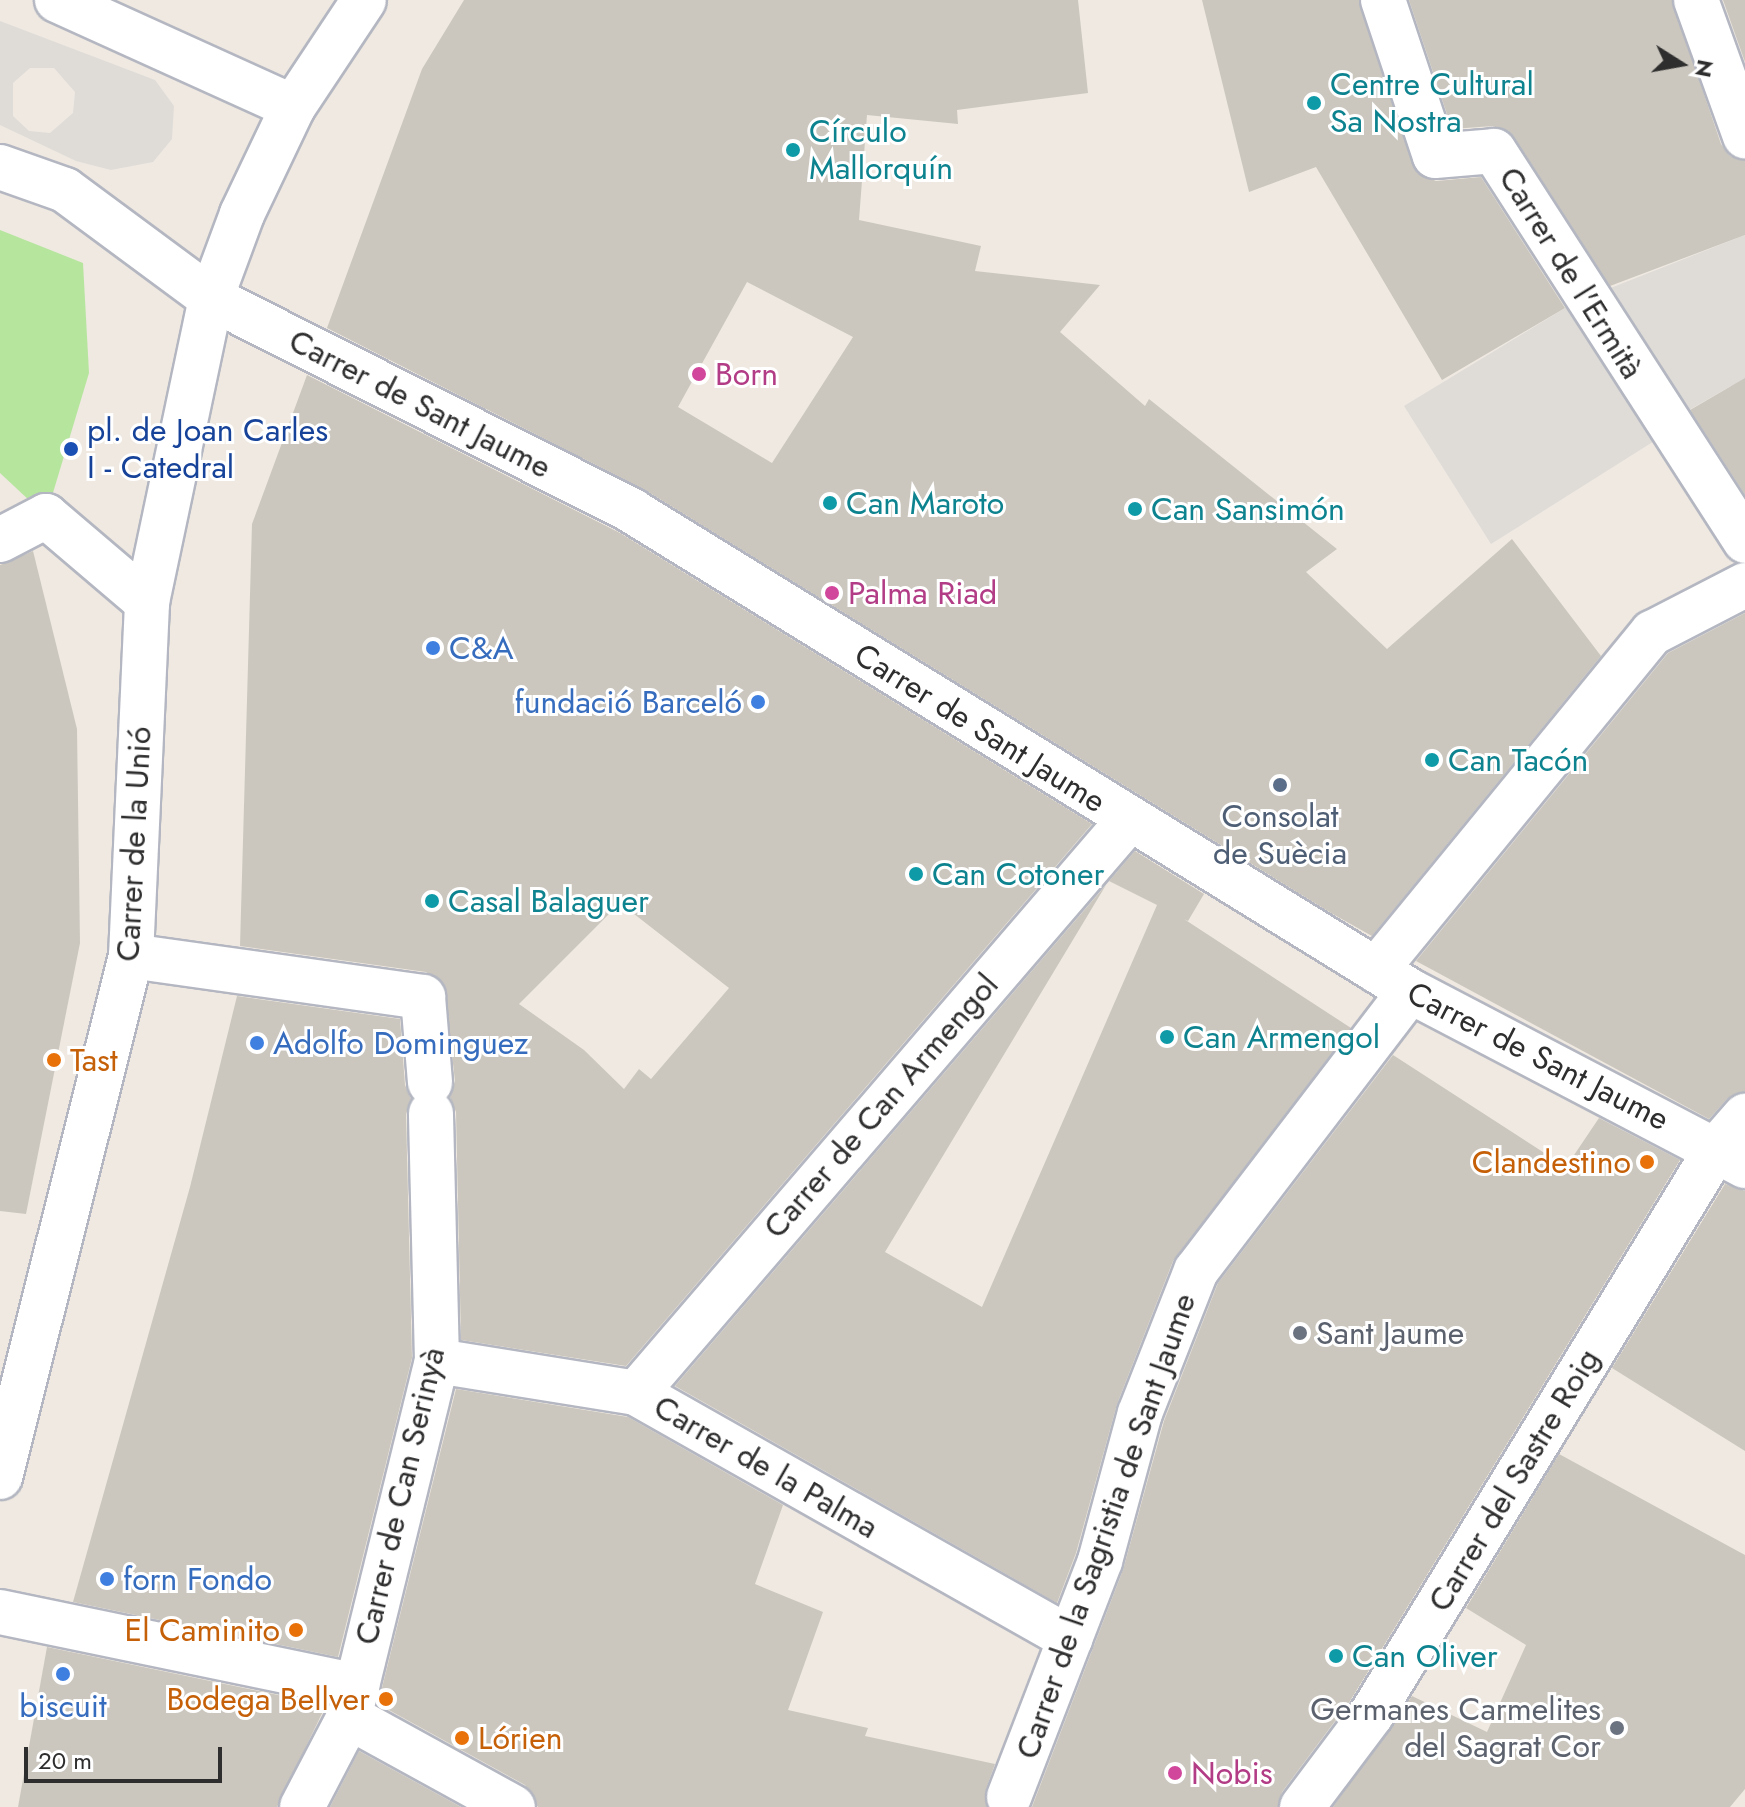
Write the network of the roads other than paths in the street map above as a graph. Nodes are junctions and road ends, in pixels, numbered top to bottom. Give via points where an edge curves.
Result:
1 (57, 0) edge
2 (364, 0) edge
3 (1383, 0) edge
4 (1696, 0) edge
5 (293, 107) junction
6 (1745, 136) edge
7 (0, 167) edge
8 (211, 298) junction
9 (0, 540) edge
10 (1745, 541) edge
11 (1745, 585) edge
12 (147, 602) junction
13 (1128, 821) junction
14 (131, 956) junction
15 (1393, 980) junction
16 (1736, 1143) edge
17 (437, 1361) junction
18 (636, 1393) junction
19 (0, 1477) edge
20 (0, 1612) edge
21 (1070, 1639) junction
22 (353, 1702) junction
23 (1009, 1797) dead end
24 (302, 1807) edge
25 (513, 1807) edge
26 (1302, 1807) edge

1 - 5 street
2 - 5 street, Carrer de la Unió
3 - 10 street, Carrer de l'Ermità via 1435,156 1494,151
4 - 6 street
5 - 8 street, Carrer de la Unió via 242,214
7 - 8 street, Carrer de Sant Jaume via 65,190
8 - 12 street, Carrer de la Unió
8 - 13 street, Carrer de Sant Jaume via 632,511
9 - 12 street via 46,516
11 - 15 street, Carrer de la Sagristia de Sant Jaume via 1652,633
12 - 14 street, Carrer de la Unió
13 - 15 street, Carrer de Sant Jaume
13 - 18 street, Carrer de Can Armengol
14 - 17 street, Carrer de Can Serinyà via 423,997 431,1098
14 - 19 street, Carrer de la Unió
15 - 16 street, Carrer de Sant Jaume
15 - 21 street, Carrer de la Sagristia de Sant Jaume via 1196,1271 1140,1413 1100,1561
16 - 26 street, Carrer del Sastre Roig via 1371,1715
17 - 18 street, Carrer de la Palma
17 - 22 street, Carrer de Can Serinyà
18 - 21 street, Carrer de la Palma
20 - 22 street
21 - 23 street, Carrer de la Sagristia de Sant Jaume
22 - 24 street, Carrer de Can Serinyà
22 - 25 street

